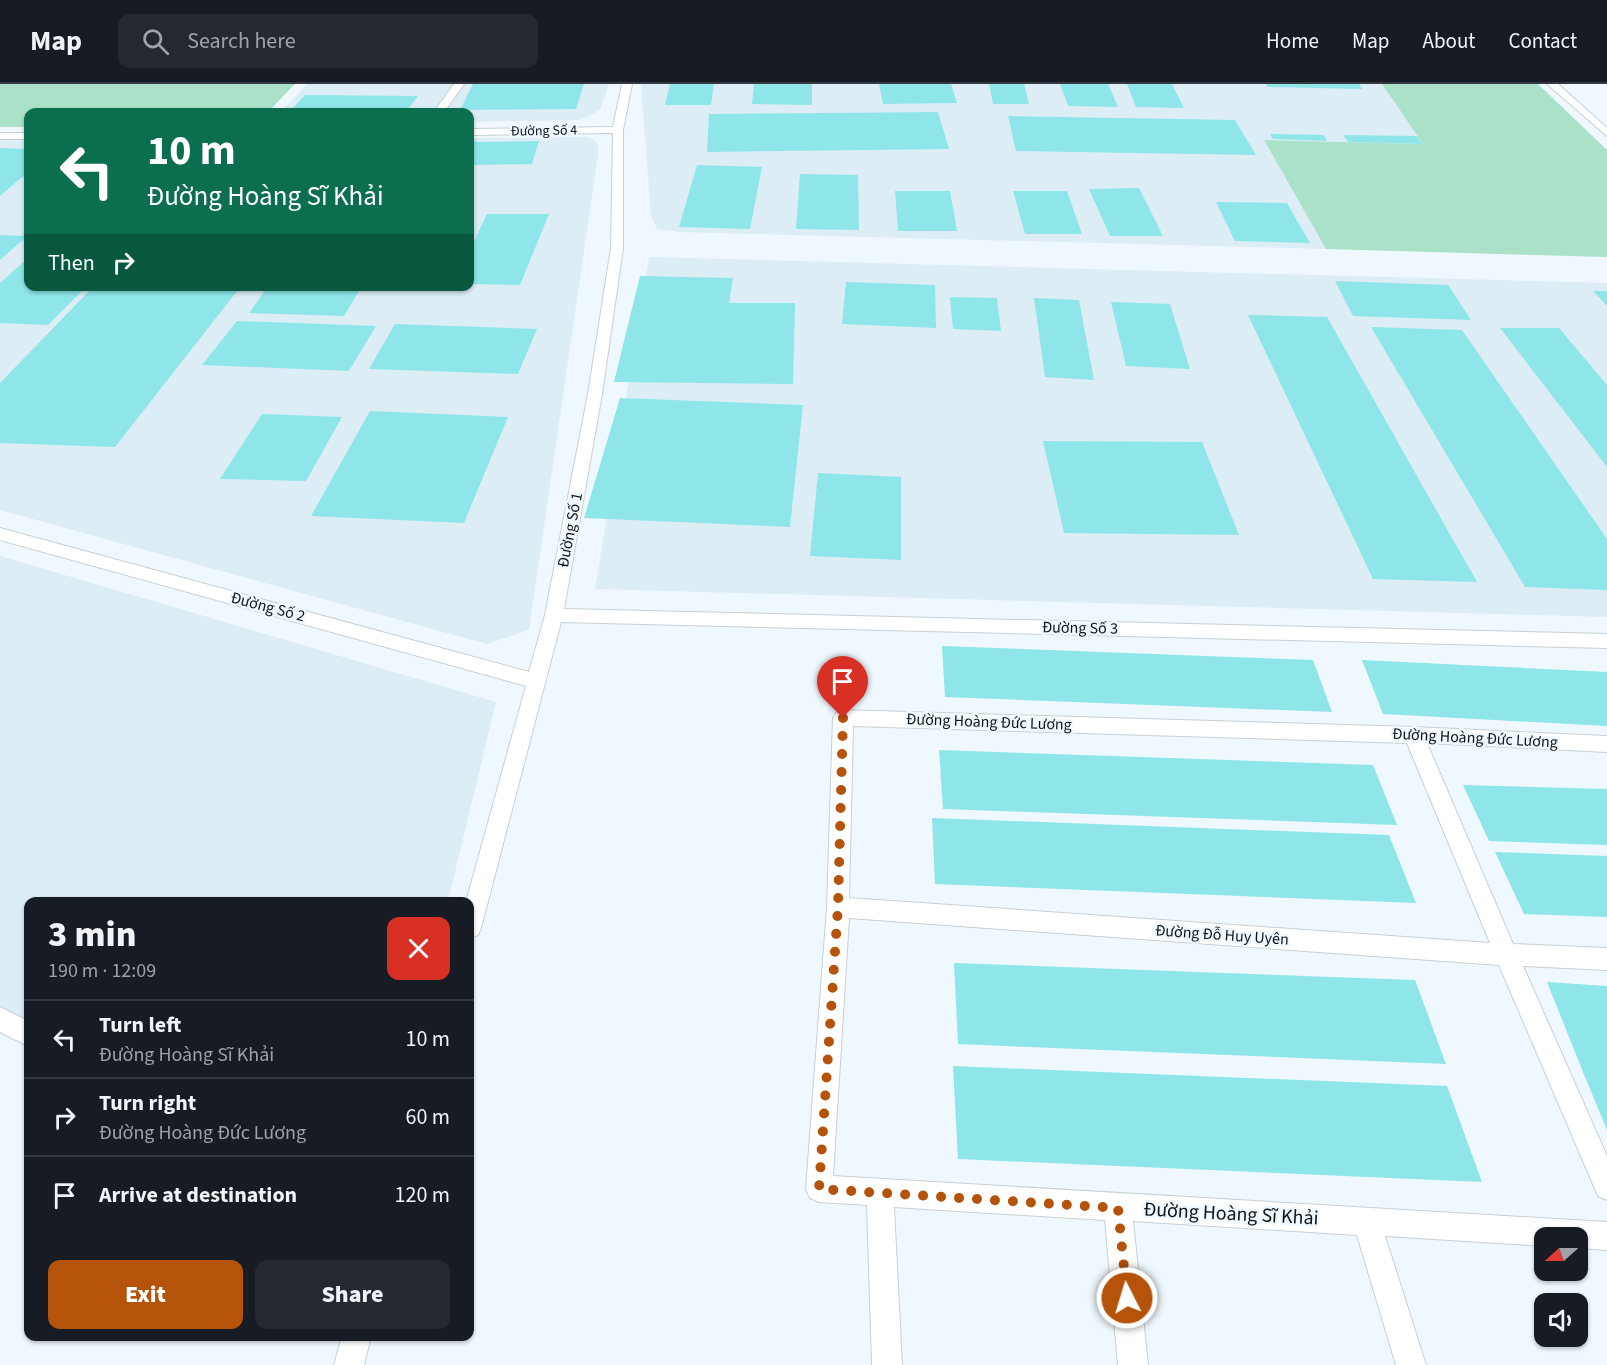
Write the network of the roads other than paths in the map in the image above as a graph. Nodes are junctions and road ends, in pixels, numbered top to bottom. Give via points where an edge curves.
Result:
1 (459, 84) edge
2 (627, 84) edge
3 (1552, 84) edge
4 (442, 108) edge
5 (618, 127) junction
6 (474, 132) edge
7 (1607, 134) edge
8 (0, 136) edge
9 (24, 136) edge
10 (0, 534) edge
11 (554, 615) junction
12 (1607, 641) edge
13 (535, 681) junction
14 (1414, 735) junction
15 (1607, 744) edge
16 (838, 907) junction
17 (474, 913) edge
18 (1506, 956) junction
19 (1607, 959) edge
20 (0, 1019) edge
21 (24, 1032) edge
22 (1607, 1187) edge
23 (819, 1189) joint
24 (880, 1193) junction
25 (1118, 1208) junction
26 (1367, 1222) junction
27 (1607, 1236) edge
28 (356, 1341) edge
29 (349, 1365) edge
30 (887, 1365) edge
31 (1133, 1365) edge
32 (1411, 1365) edge

1 - 4 street
2 - 5 street, Đường Số 1
3 - 7 street
5 - 6 street, Đường Số 4
5 - 11 street, Đường Số 1 via 617,248 595,394
8 - 9 street
10 - 13 street, Đường Số 2
11 - 12 street, Đường Số 3
11 - 13 street, Đường Số 1
13 - 17 street, Đường Số 1
14 - 15 street, Đường Hoàng Đức Lương
14 - 16 street, Đường Hoàng Đức Lương via 843,718
14 - 18 street
16 - 18 street, Đường Đỗ Huy Uyên
16 - 23 street, Đường Hoàng Đức Lương
18 - 19 street, Đường Đỗ Huy Uyên
18 - 22 street
20 - 21 street
23 - 24 street, Đường Hoàng Sĩ Khải
24 - 25 street, Đường Hoàng Sĩ Khải
24 - 30 street
25 - 26 street, Đường Hoàng Sĩ Khải
25 - 31 street
26 - 27 street, Đường Hoàng Sĩ Khải
26 - 32 street
28 - 29 street

